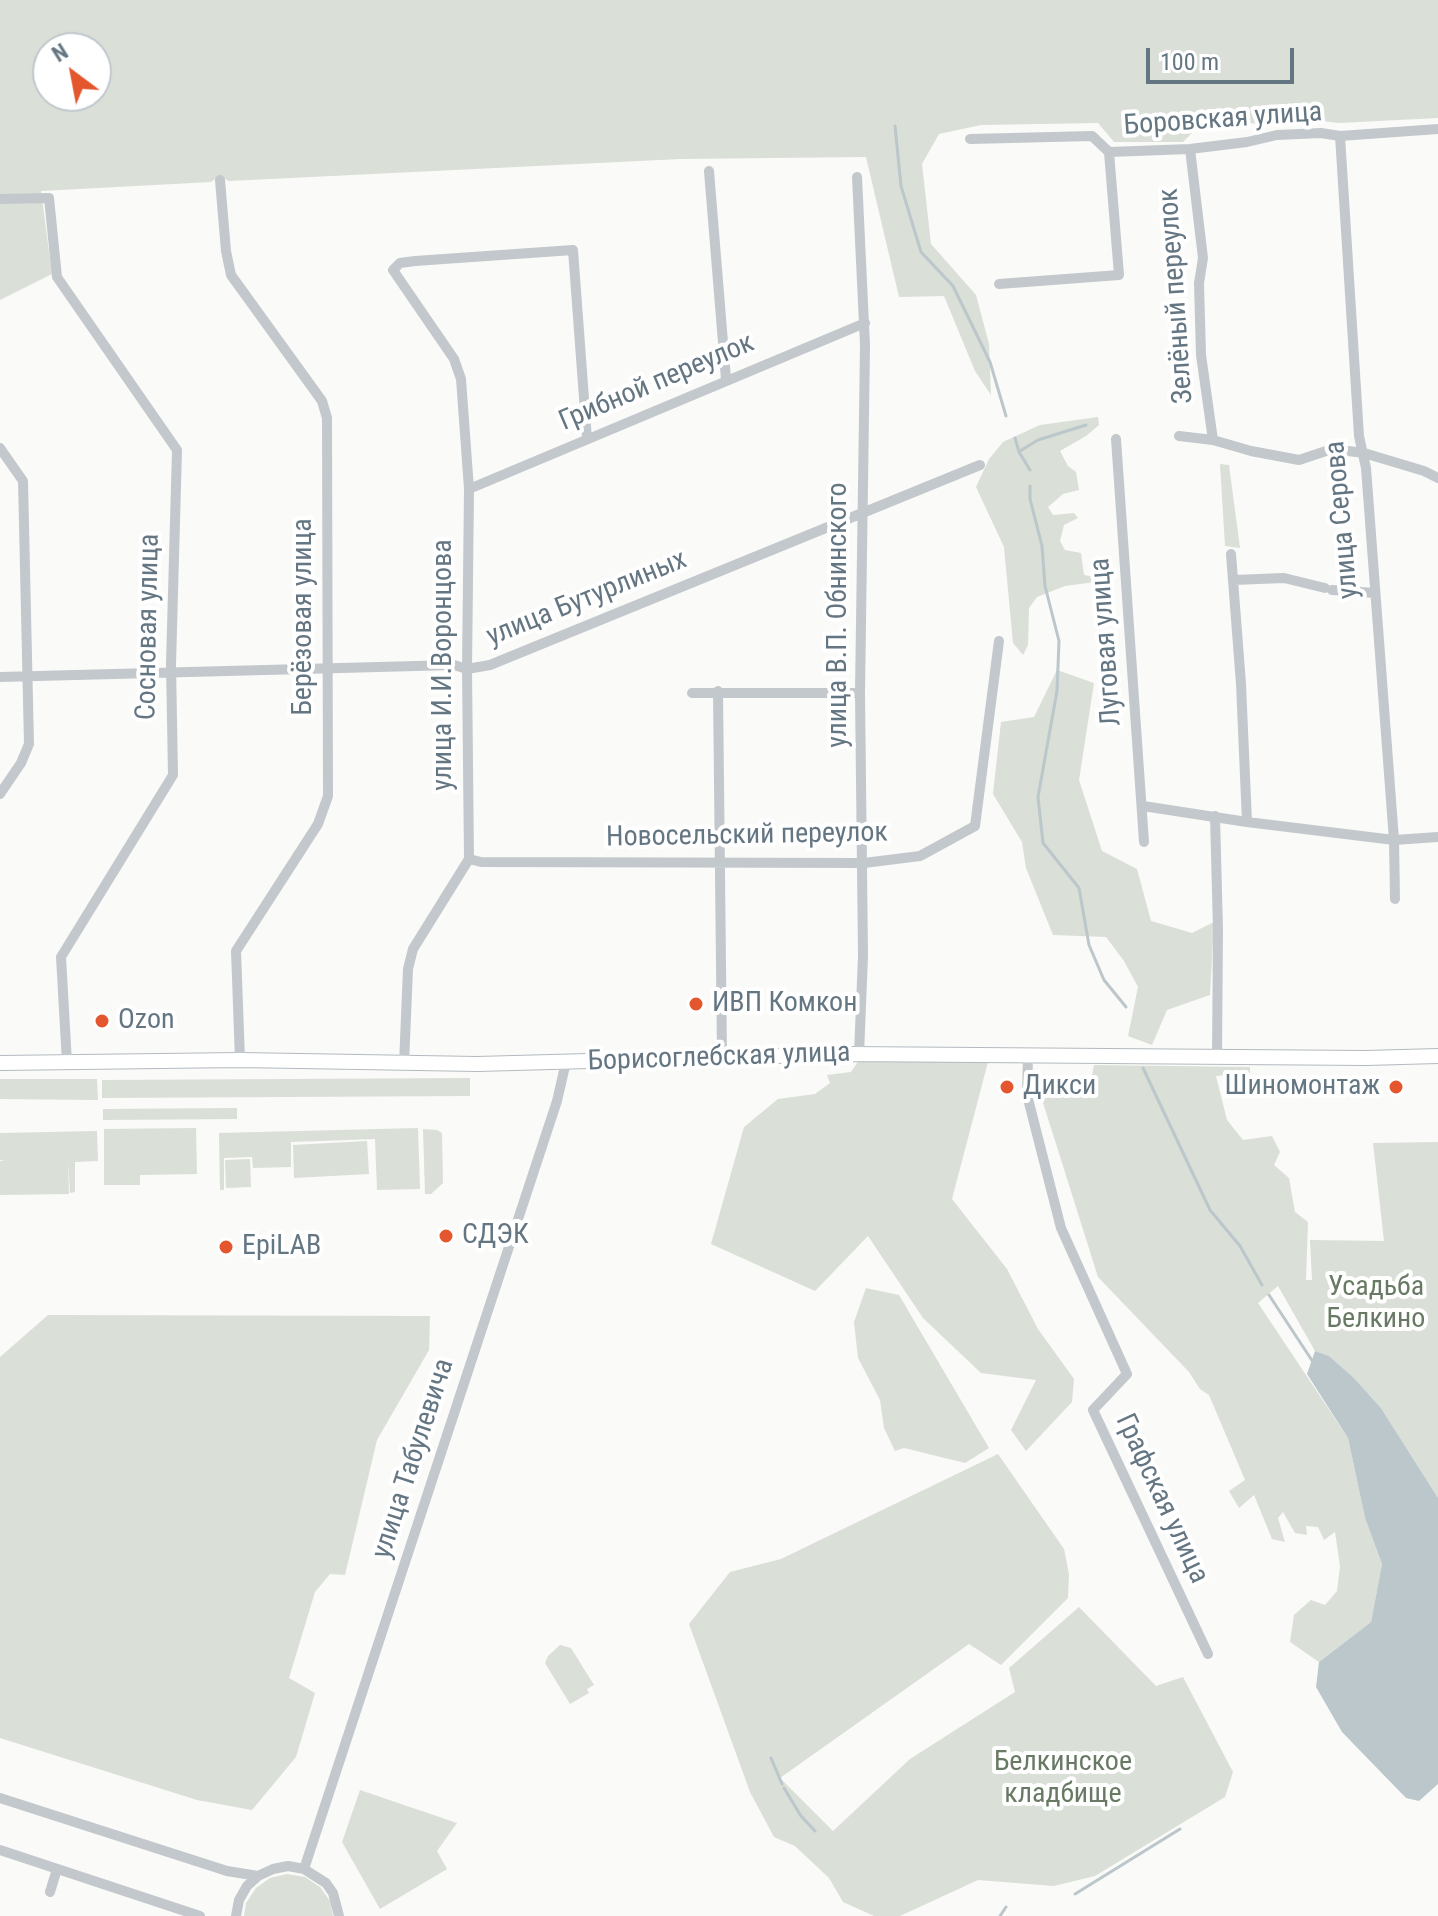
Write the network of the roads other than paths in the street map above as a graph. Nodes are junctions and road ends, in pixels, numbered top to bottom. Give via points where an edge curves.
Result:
1 (1438, 129) edge
2 (1340, 136) junction
3 (970, 139) dead end
4 (1190, 149) junction
5 (1109, 152) junction
6 (709, 171) dead end
7 (857, 177) dead end
8 (220, 180) dead end
9 (0, 199) edge
10 (999, 284) dead end
11 (865, 323) junction
12 (726, 379) junction
13 (1179, 436) dead end
14 (587, 439) junction
15 (1116, 439) dead end
16 (1213, 440) junction
17 (0, 448) edge
18 (1364, 453) junction
19 (980, 465) dead end
20 (1438, 478) edge
21 (469, 489) junction
22 (862, 514) junction
23 (1231, 554) dead end
24 (1233, 580) junction
25 (1374, 593) junction
26 (999, 641) dead end
27 (328, 669) junction
28 (467, 669) junction
29 (171, 674) junction
30 (0, 677) edge
31 (29, 677) junction
32 (718, 691) junction
33 (692, 693) dead end
34 (860, 693) junction
35 (0, 794) edge
36 (1143, 806) junction
37 (1215, 816) junction
38 (1247, 822) junction
39 (1438, 837) edge
40 (1394, 840) junction
41 (1144, 842) dead end
42 (469, 859) junction
43 (720, 862) junction
44 (864, 863) junction
45 (1395, 899) dead end
46 (859, 1054) junction
47 (1028, 1055) junction
48 (1438, 1056) edge
49 (722, 1057) junction
50 (1217, 1057) junction
51 (240, 1060) junction
52 (566, 1062) junction
53 (0, 1063) edge
54 (67, 1063) junction
55 (404, 1064) junction
56 (1208, 1654) dead end
57 (0, 1798) edge
58 (0, 1850) edge
59 (57, 1869) junction
60 (304, 1869) junction
61 (258, 1876) junction
62 (50, 1892) dead end
63 (185, 1914) edge
64 (200, 1916) edge
65 (236, 1916) edge
66 (339, 1916) edge

1 - 2 street, Боровская улица
2 - 4 street, Боровская улица via 1277,135
2 - 18 street, улица Серова
3 - 5 street, Боровская улица via 1092,136
4 - 5 street, Боровская улица
4 - 16 street, Зелёный переулок via 1203,258 1201,355
5 - 10 street via 1119,275
6 - 12 street
7 - 11 street, улица В.П. Обнинского
8 - 27 street, Берёзовая улица via 231,275 322,401 327,418
9 - 29 street, Сосновая улица via 49,198 57,277 177,450
11 - 12 street, Грибной переулок
11 - 22 street, улица В.П. Обнинского
12 - 14 street, Грибной переулок
13 - 16 street
14 - 21 street, Грибной переулок
14 - 21 street, улица И.И.Воронцова via 573,250 400,263 393,270 454,359 461,379
15 - 36 street, Луговая улица
16 - 18 street via 1299,460 1332,449
17 - 31 street via 23,481
18 - 20 street
18 - 25 street, улица Серова
19 - 22 street, улица Бутурлиных
21 - 28 street, улица И.И.Воронцова
22 - 28 street, улица Бутурлиных via 490,665
22 - 34 street, улица В.П. Обнинского
23 - 24 street
24 - 25 street via 1284,578
24 - 38 street
25 - 40 street, улица Серова
26 - 44 street, Новосельский переулок via 975,826 920,856
27 - 28 street, улица Бутурлиных
27 - 29 street, улица Бутурлиных
27 - 51 street, Берёзовая улица via 328,796 318,824 236,951
28 - 42 street, улица И.И.Воронцова
29 - 31 street, улица Бутурлиных
29 - 54 street, Сосновая улица via 173,775 61,957
30 - 31 street, улица Бутурлиных
31 - 35 street via 29,744
32 - 33 street
32 - 34 street
32 - 43 street
34 - 44 street, улица В.П. Обнинского
36 - 37 street
36 - 41 street, Луговая улица
37 - 38 street
37 - 50 street
38 - 40 street
39 - 40 street
40 - 45 street, улица Серова
42 - 43 street, Новосельский переулок
42 - 55 street via 413,949
43 - 44 street, Новосельский переулок
43 - 49 street
44 - 46 street, улица В.П. Обнинского
46 - 47 street, Борисоглебская улица
46 - 49 street, Борисоглебская улица
47 - 50 street, Борисоглебская улица
47 - 56 street, Графская улица via 1027,1095 1061,1228 1127,1374 1093,1410
48 - 50 street, Борисоглебская улица
49 - 52 street, Борисоглебская улица
51 - 54 street, Борисоглебская улица
51 - 55 street, Борисоглебская улица
52 - 55 street, Борисоглебская улица
52 - 60 street, улица Табулевича
53 - 54 street, Борисоглебская улица
57 - 61 street via 227,1871
58 - 59 street
59 - 62 street
59 - 63 street
60 - 61 street via 288,1866
60 - 66 street via 326,1883
61 - 65 street via 239,1900
63 - 64 street

